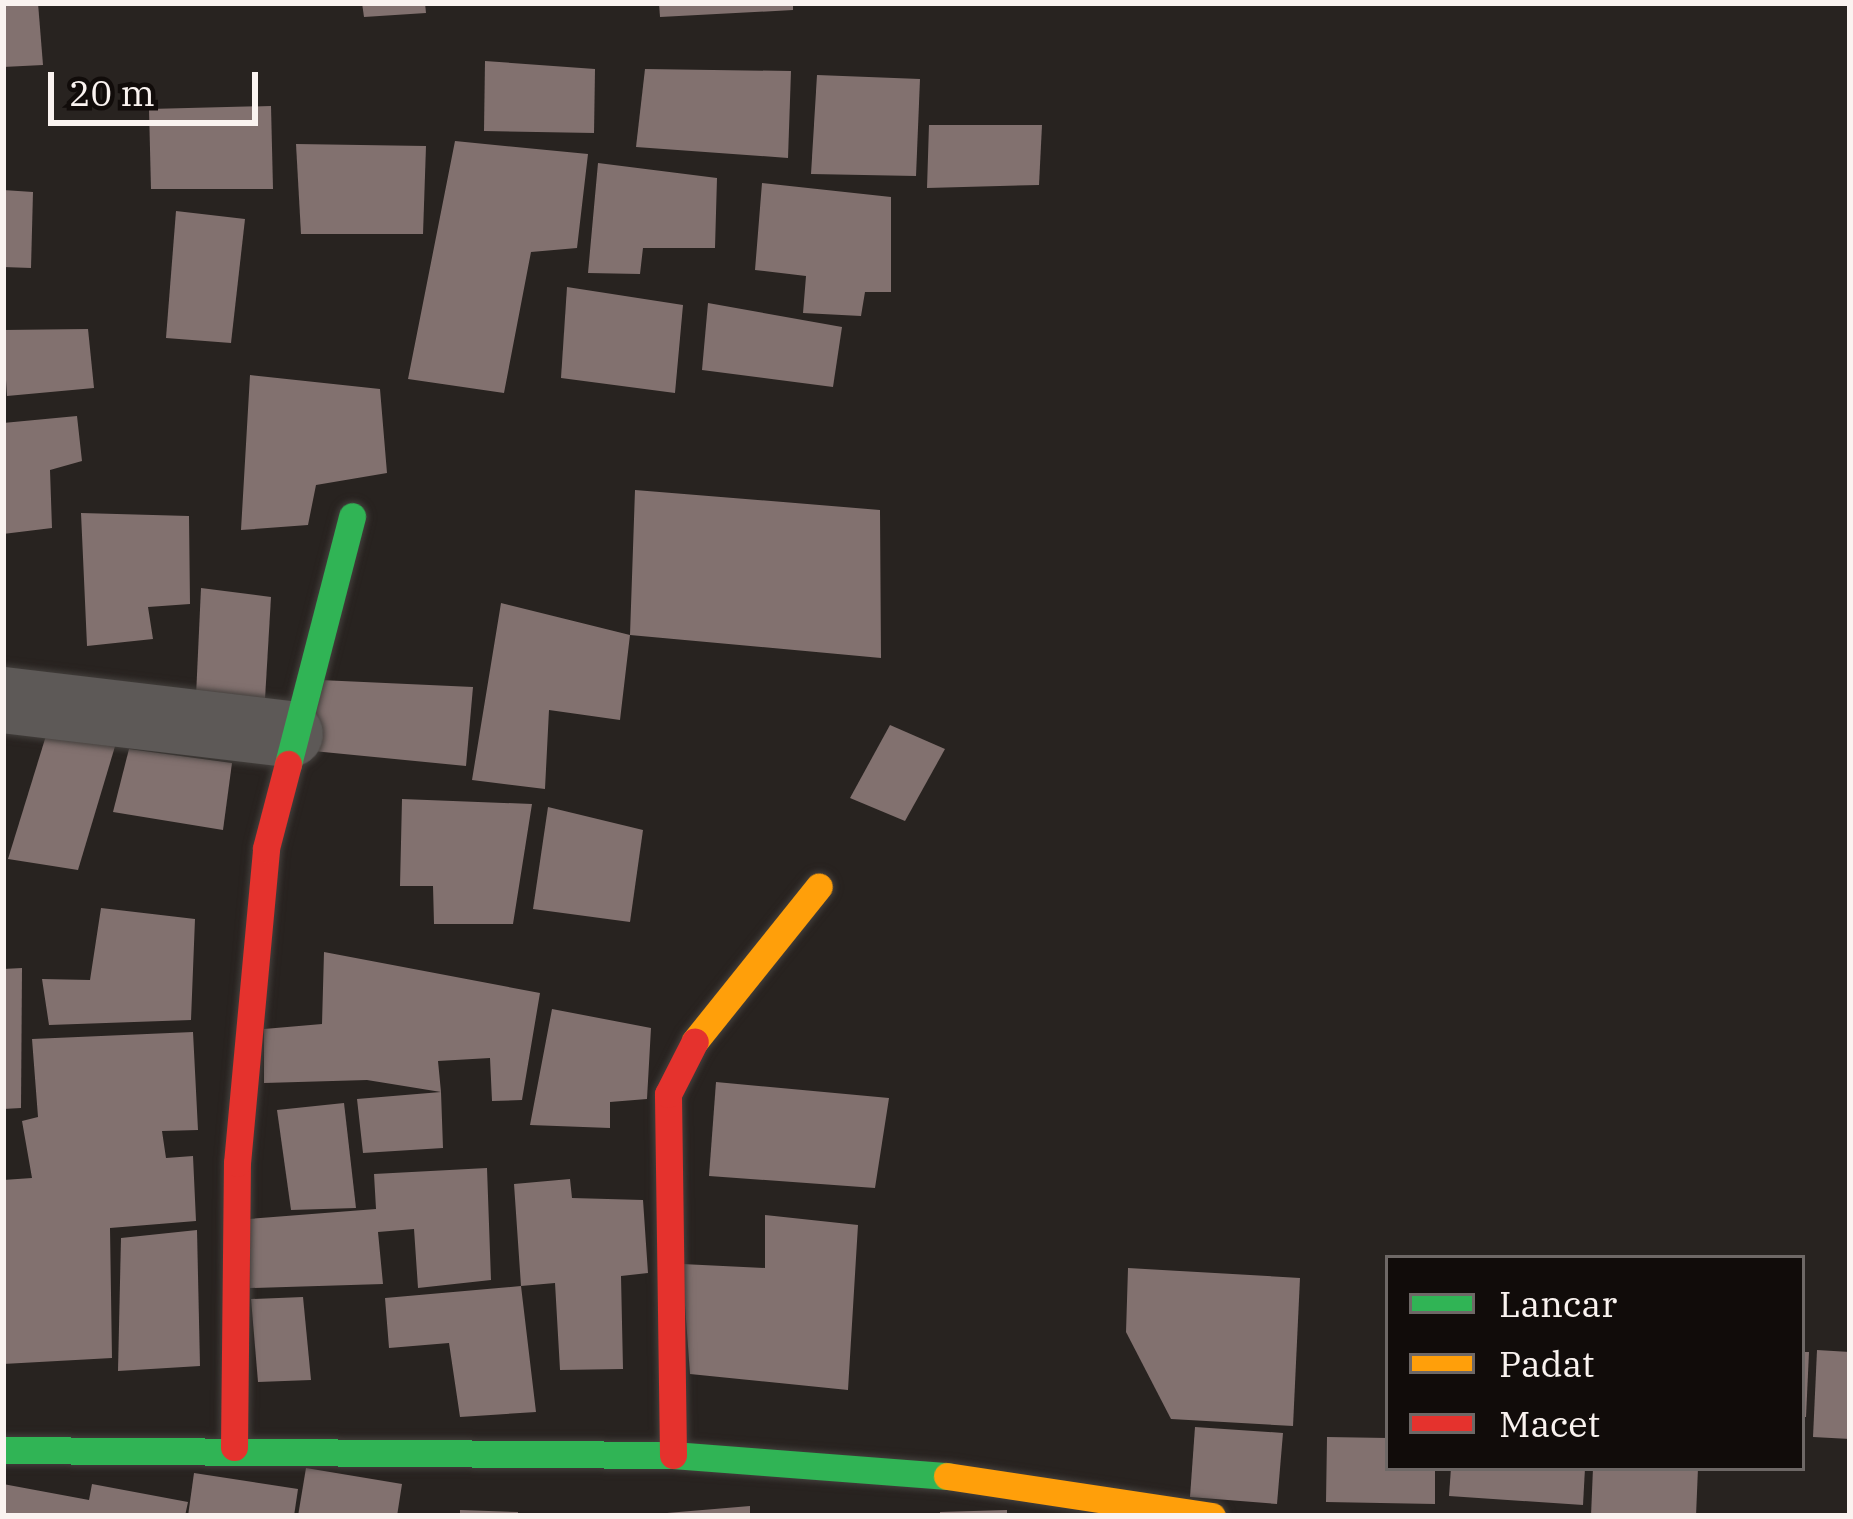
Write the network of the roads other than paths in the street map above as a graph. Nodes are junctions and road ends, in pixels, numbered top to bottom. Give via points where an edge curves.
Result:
1 (352, 516) dead end
2 (3, 700) edge
3 (290, 734) junction
4 (819, 886) dead end
5 (235, 1447) junction
6 (3, 1450) edge
7 (674, 1455) junction
8 (1211, 1516) edge

1 - 3 street
2 - 3 street
3 - 5 street via 266,848 247,1016
4 - 7 street via 693,1043 668,1094
5 - 6 street
5 - 7 street
7 - 8 street via 989,1478

